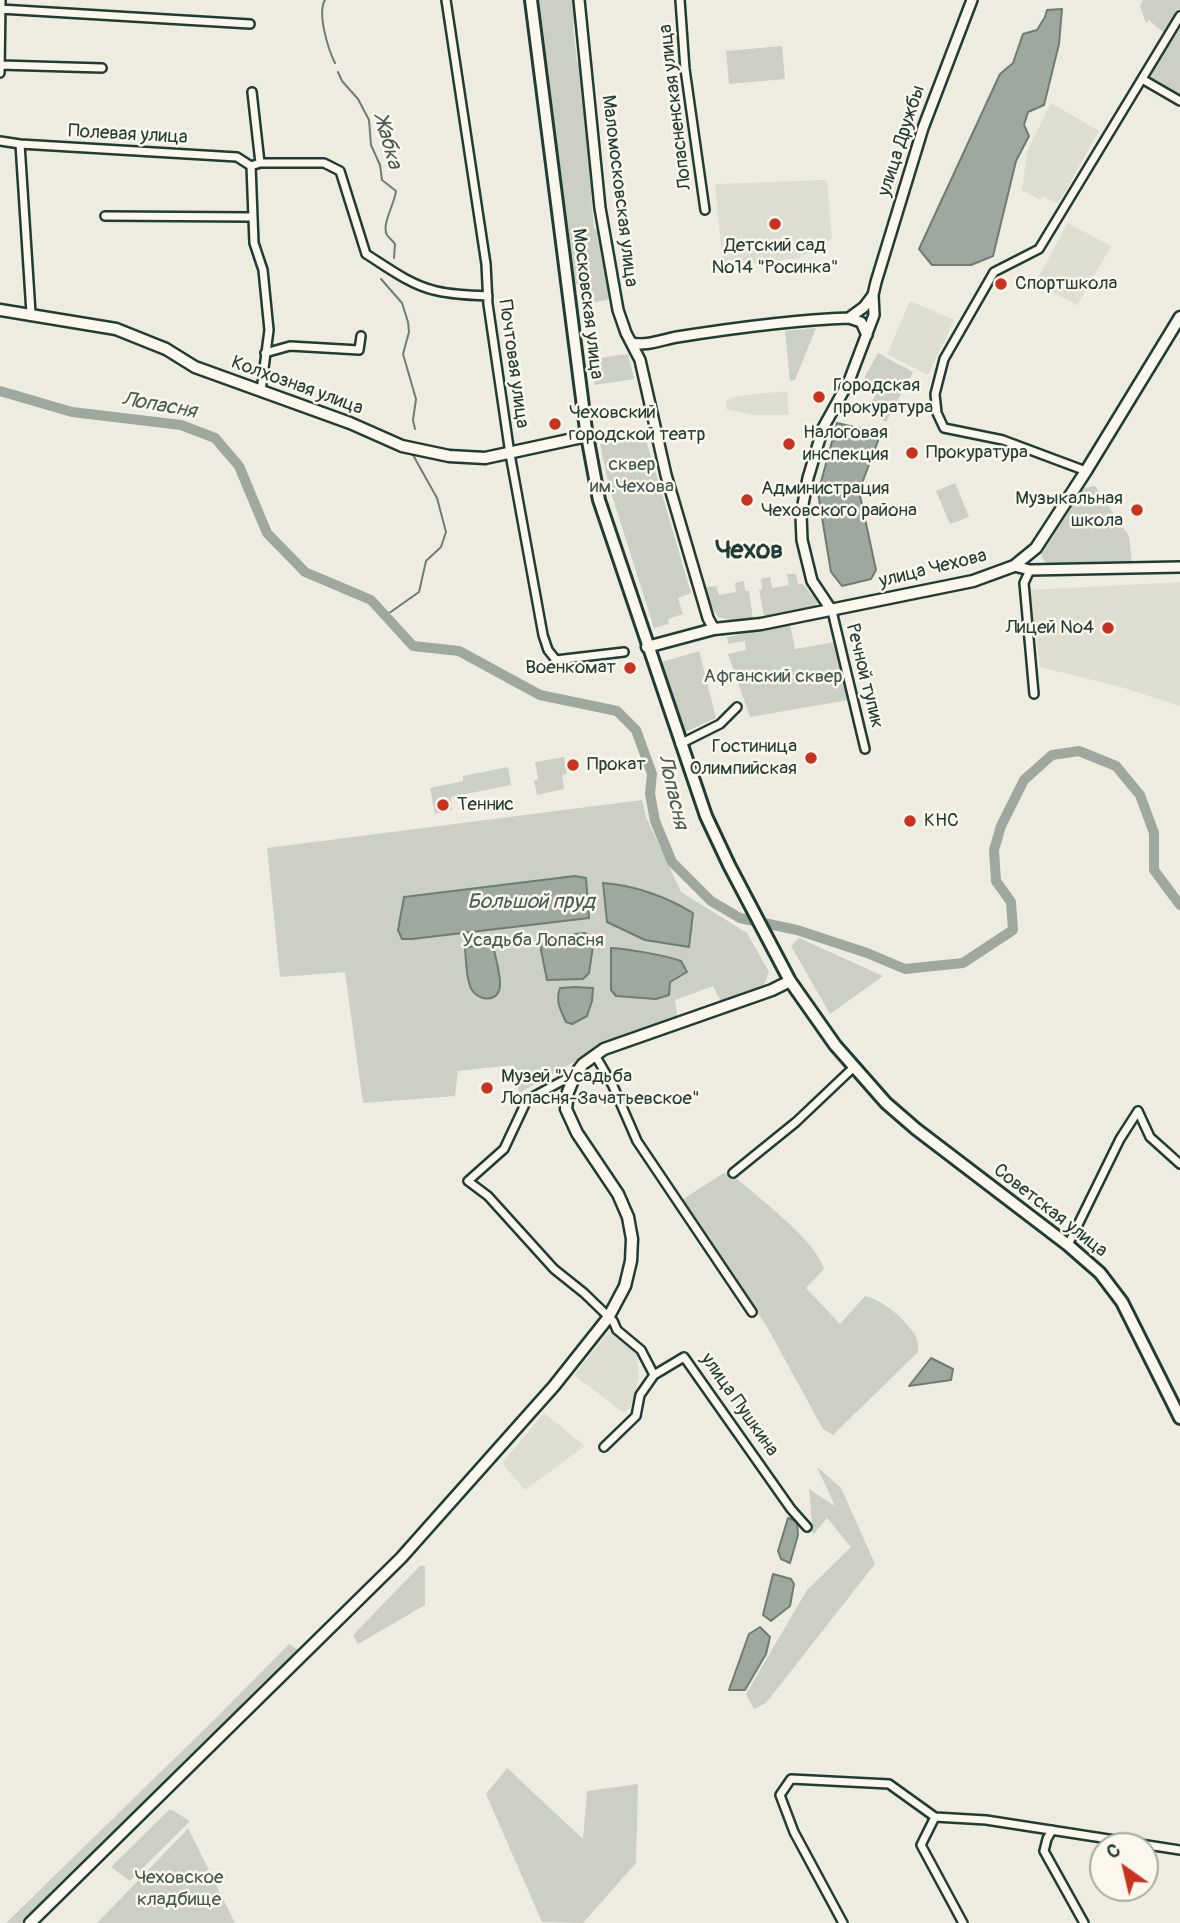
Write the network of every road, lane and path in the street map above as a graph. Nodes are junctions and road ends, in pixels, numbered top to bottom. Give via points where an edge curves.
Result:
1 (1, 0) edge
2 (446, 0) edge
3 (531, 0) edge
4 (579, 0) edge
5 (680, 0) edge
6 (972, 0) edge
7 (0, 9) edge
8 (1180, 16) edge
9 (250, 24) dead end
10 (0, 65) edge
11 (102, 68) dead end
12 (0, 73) edge
13 (1142, 79) junction
14 (252, 92) dead end
15 (1180, 101) edge
16 (0, 141) edge
17 (20, 144) junction
18 (260, 163) junction
19 (251, 166) junction
20 (705, 210) dead end
21 (105, 216) dead end
22 (251, 217) junction
23 (873, 295) junction
24 (488, 296) junction
25 (0, 310) edge
26 (31, 313) junction
27 (1180, 317) edge
28 (849, 318) junction
29 (867, 335) junction
30 (361, 336) dead end
31 (631, 342) junction
32 (647, 344) junction
33 (265, 353) junction
34 (640, 360) junction
35 (261, 391) junction
36 (587, 436) junction
37 (510, 454) junction
38 (1086, 471) junction
39 (1014, 566) junction
40 (1180, 567) edge
41 (1030, 570) junction
42 (832, 611) junction
43 (714, 629) junction
44 (647, 647) junction
45 (624, 652) dead end
46 (1034, 694) dead end
47 (737, 707) dead end
48 (680, 744) junction
49 (865, 749) dead end
50 (729, 865) joint
51 (790, 981) junction
52 (595, 1055) junction
53 (854, 1067) junction
54 (576, 1073) junction
55 (1180, 1164) edge
56 (733, 1173) dead end
57 (1068, 1245) junction
58 (752, 1312) dead end
59 (608, 1318) junction
60 (654, 1375) junction
61 (1180, 1418) edge
62 (604, 1447) dead end
63 (807, 1527) dead end
64 (935, 1818) junction
65 (1052, 1830) junction
66 (1180, 1850) edge
67 (30, 1923) edge
68 (843, 1923) edge
69 (963, 1923) edge
70 (1084, 1923) edge

1 - 7 street
2 - 24 street, Почтовая улица
3 - 36 main road, Московская улица
4 - 31 street, Маломосковская улица via 608,261 618,310
5 - 20 street, Лопасненская улица
6 - 23 street, улица Дружбы via 923,128
7 - 9 street
7 - 10 street
8 - 13 street
10 - 11 street
10 - 12 street
13 - 15 street
13 - 38 street via 1039,249 994,272 944,359 936,383 937,413 944,428 1003,440
14 - 18 street
16 - 17 street, Полевая улица
17 - 19 street, Полевая улица via 237,157
17 - 26 street
18 - 19 street
18 - 24 street via 324,163 340,171 366,254 432,290
19 - 22 street
21 - 22 street
22 - 33 street via 267,292
23 - 28 street, улица Дружбы
23 - 29 street, улица Дружбы via 874,315
24 - 37 street, Почтовая улица
25 - 26 main road, Колхозная улица
26 - 35 main road, Колхозная улица via 133,334 195,367
27 - 38 main road, улица Чехова
28 - 29 street via 861,322
28 - 32 street via 703,333
29 - 42 street, улица Дружбы via 823,428 801,515 812,581
30 - 33 street via 359,350 290,346
31 - 32 street
31 - 34 street, Московская улица
32 - 34 street
33 - 35 street
34 - 43 street, Московская улица via 666,475
35 - 37 main road, Колхозная улица via 402,446 449,456
36 - 37 main road, Колхозная улица
36 - 44 main road, Московская улица via 600,500
37 - 45 street, Почтовая улица via 548,650 556,660
38 - 39 main road, улица Чехова via 1036,548
39 - 41 street
39 - 42 main road, улица Чехова via 973,581
40 - 41 street
41 - 46 street via 1024,583
42 - 43 main road, улица Чехова
42 - 49 street, Речной тупик
43 - 44 main road, улица Чехова
44 - 48 main road, Московская улица
47 - 48 street via 720,724
48 - 50 main road, Московская улица
50 - 51 main road, Советская улица
51 - 52 main road
51 - 53 main road, Советская улица
52 - 54 main road
52 - 58 street via 637,1141
53 - 56 street
53 - 57 main road, Советская улица via 916,1129
54 - 59 main road via 566,1109 618,1194 632,1238 625,1286
54 - 59 street via 527,1100 504,1149 468,1181
55 - 57 street via 1150,1137 1138,1111
57 - 61 main road, Советская улица via 1100,1273 1122,1302
59 - 60 street via 641,1350
59 - 67 main road via 554,1387 401,1558
60 - 62 street via 640,1395 636,1416
60 - 63 street, улица Пушкина via 684,1357
64 - 65 street
64 - 68 street via 889,1784 791,1779 780,1795 793,1832
64 - 69 street via 921,1845
65 - 66 street
65 - 70 street via 1044,1851

